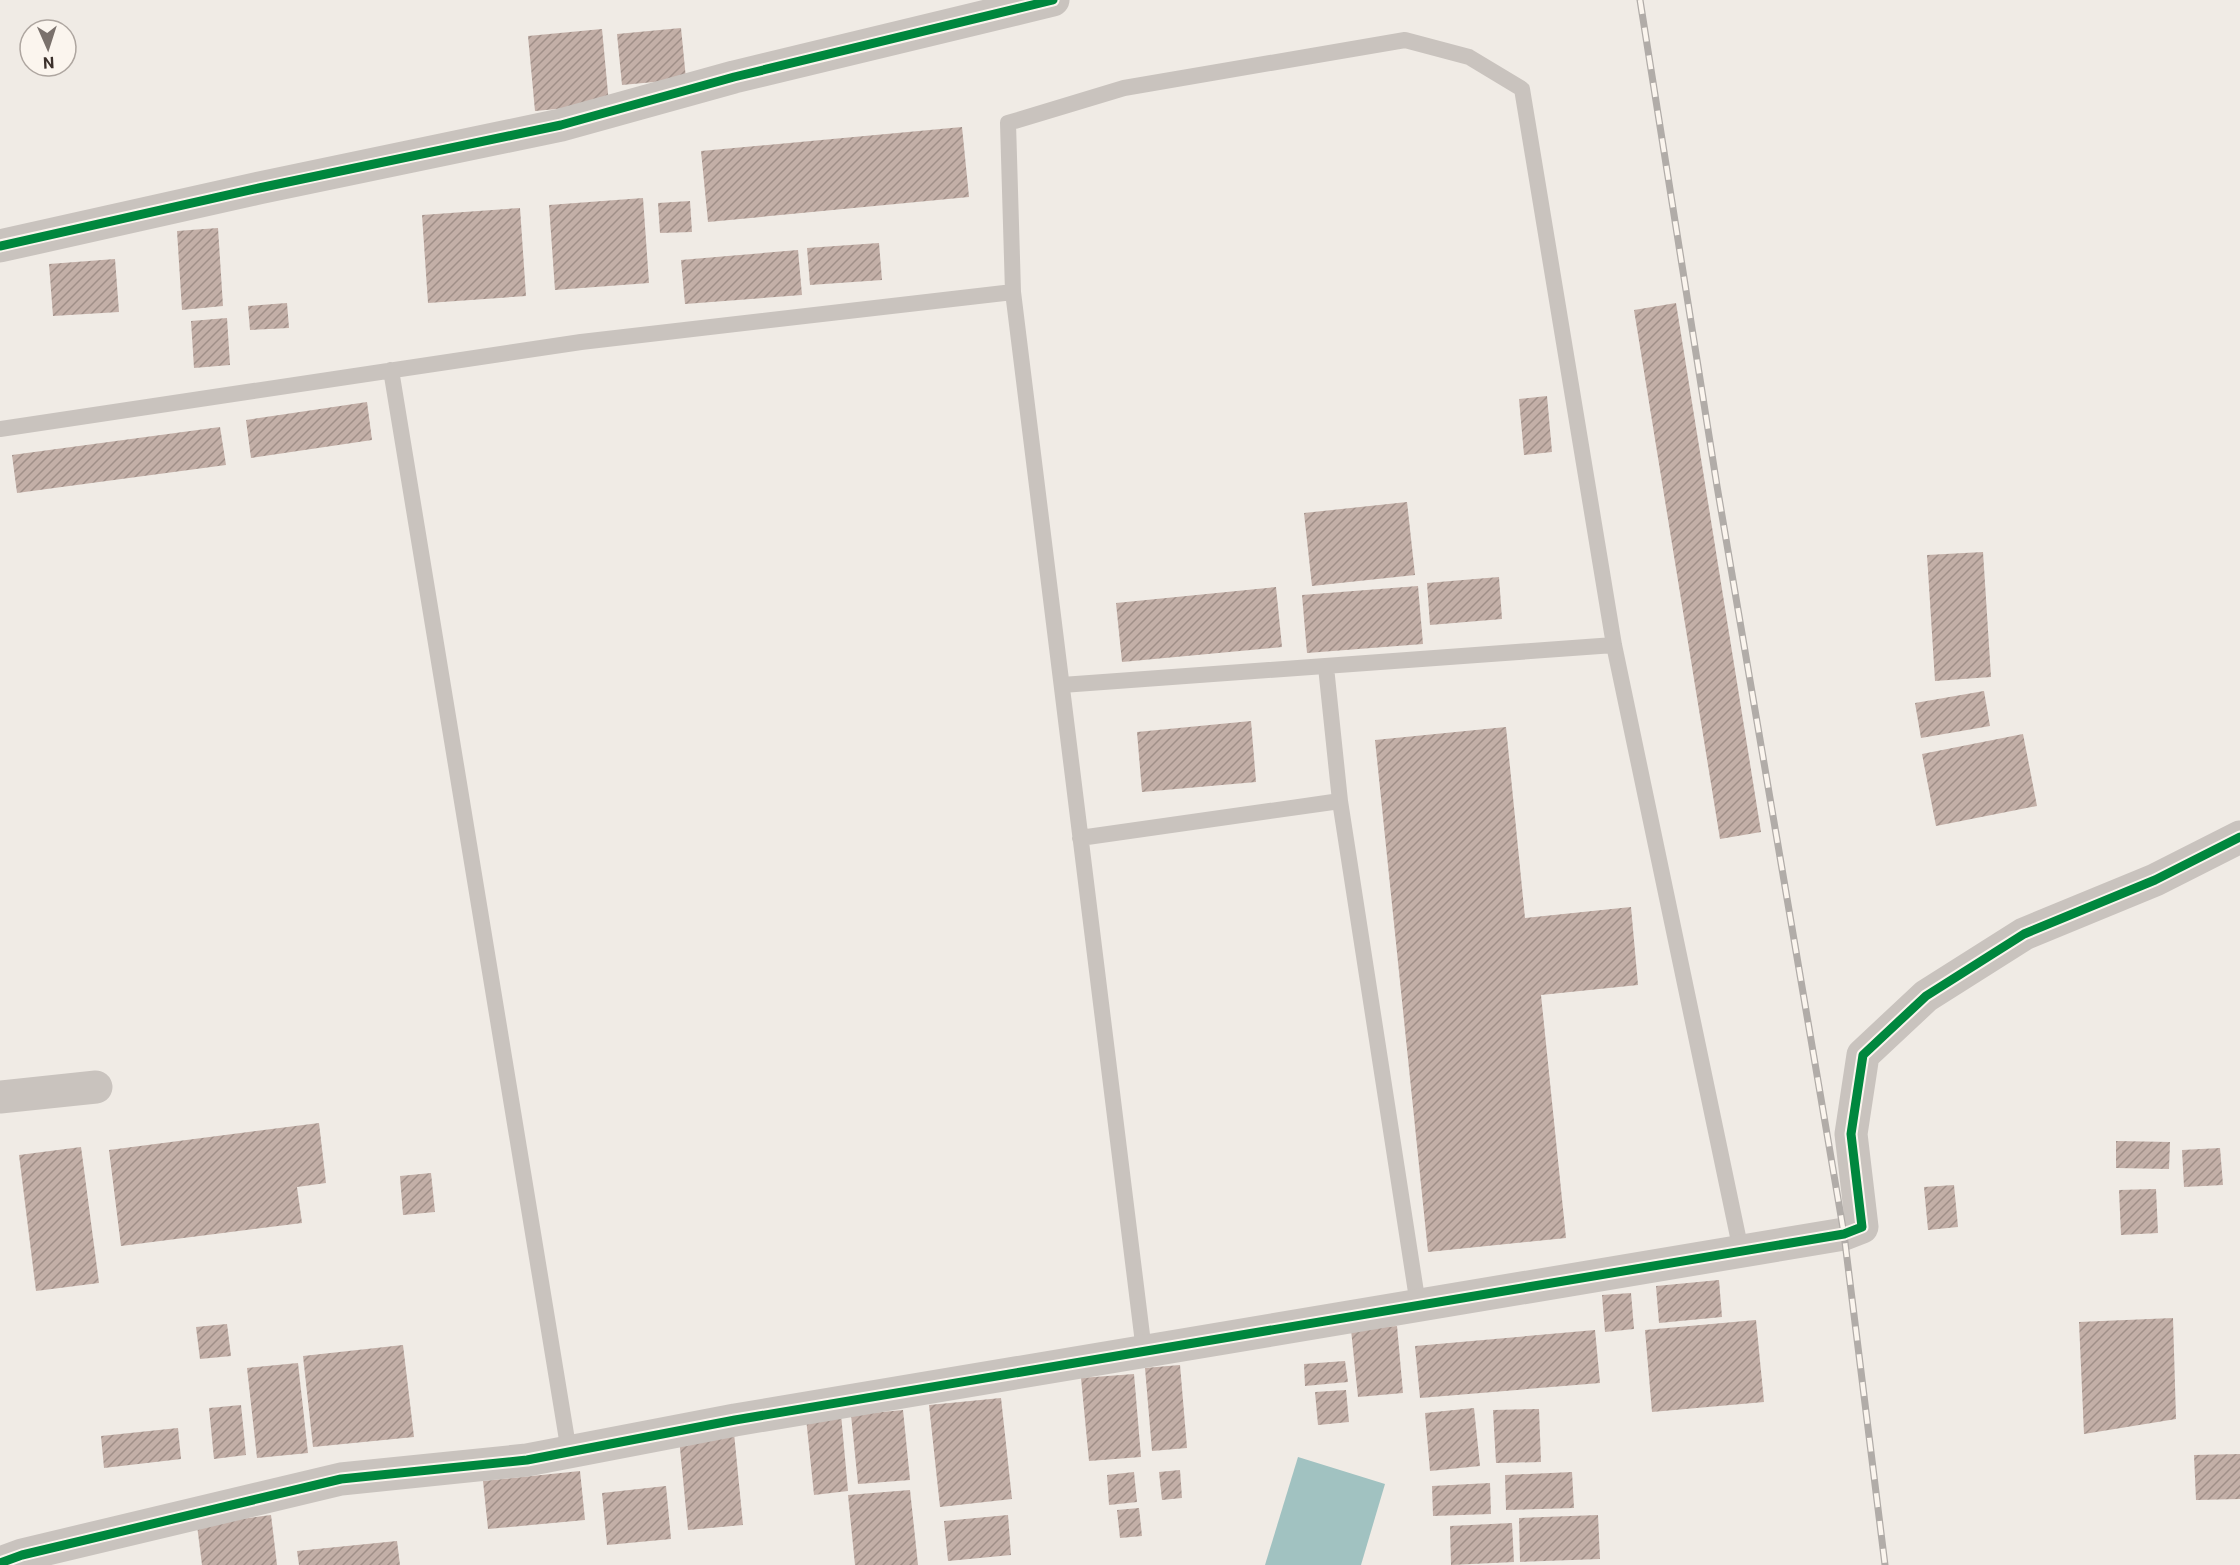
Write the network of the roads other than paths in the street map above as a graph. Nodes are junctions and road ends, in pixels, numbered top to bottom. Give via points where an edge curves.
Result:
1 (1053, 0) edge
2 (0, 246) edge
3 (1013, 292) junction
4 (391, 370) junction
5 (0, 429) edge
6 (1614, 645) junction
7 (1326, 667) junction
8 (1062, 685) junction
9 (1340, 801) junction
10 (2240, 837) edge
11 (1080, 838) junction
12 (96, 1087) dead end
13 (0, 1096) edge
14 (1741, 1251) junction
15 (1418, 1305) junction
16 (1144, 1351) junction
17 (569, 1452) junction
18 (0, 1563) edge

1 - 2 street via 735,77 561,125
3 - 4 lane via 581,342
3 - 6 lane via 1008,123 1124,88 1406,40 1469,57 1522,89
3 - 8 lane
4 - 5 lane
4 - 17 lane
6 - 7 lane
6 - 14 lane
7 - 8 lane
7 - 9 lane
8 - 11 lane
9 - 11 lane
9 - 15 lane
10 - 14 street via 2155,880 2024,934 1926,996 1863,1055 1851,1134 1862,1227 1844,1234
11 - 16 lane
12 - 13 street
14 - 15 street
15 - 16 street
16 - 17 street
17 - 18 street via 527,1460 341,1479

